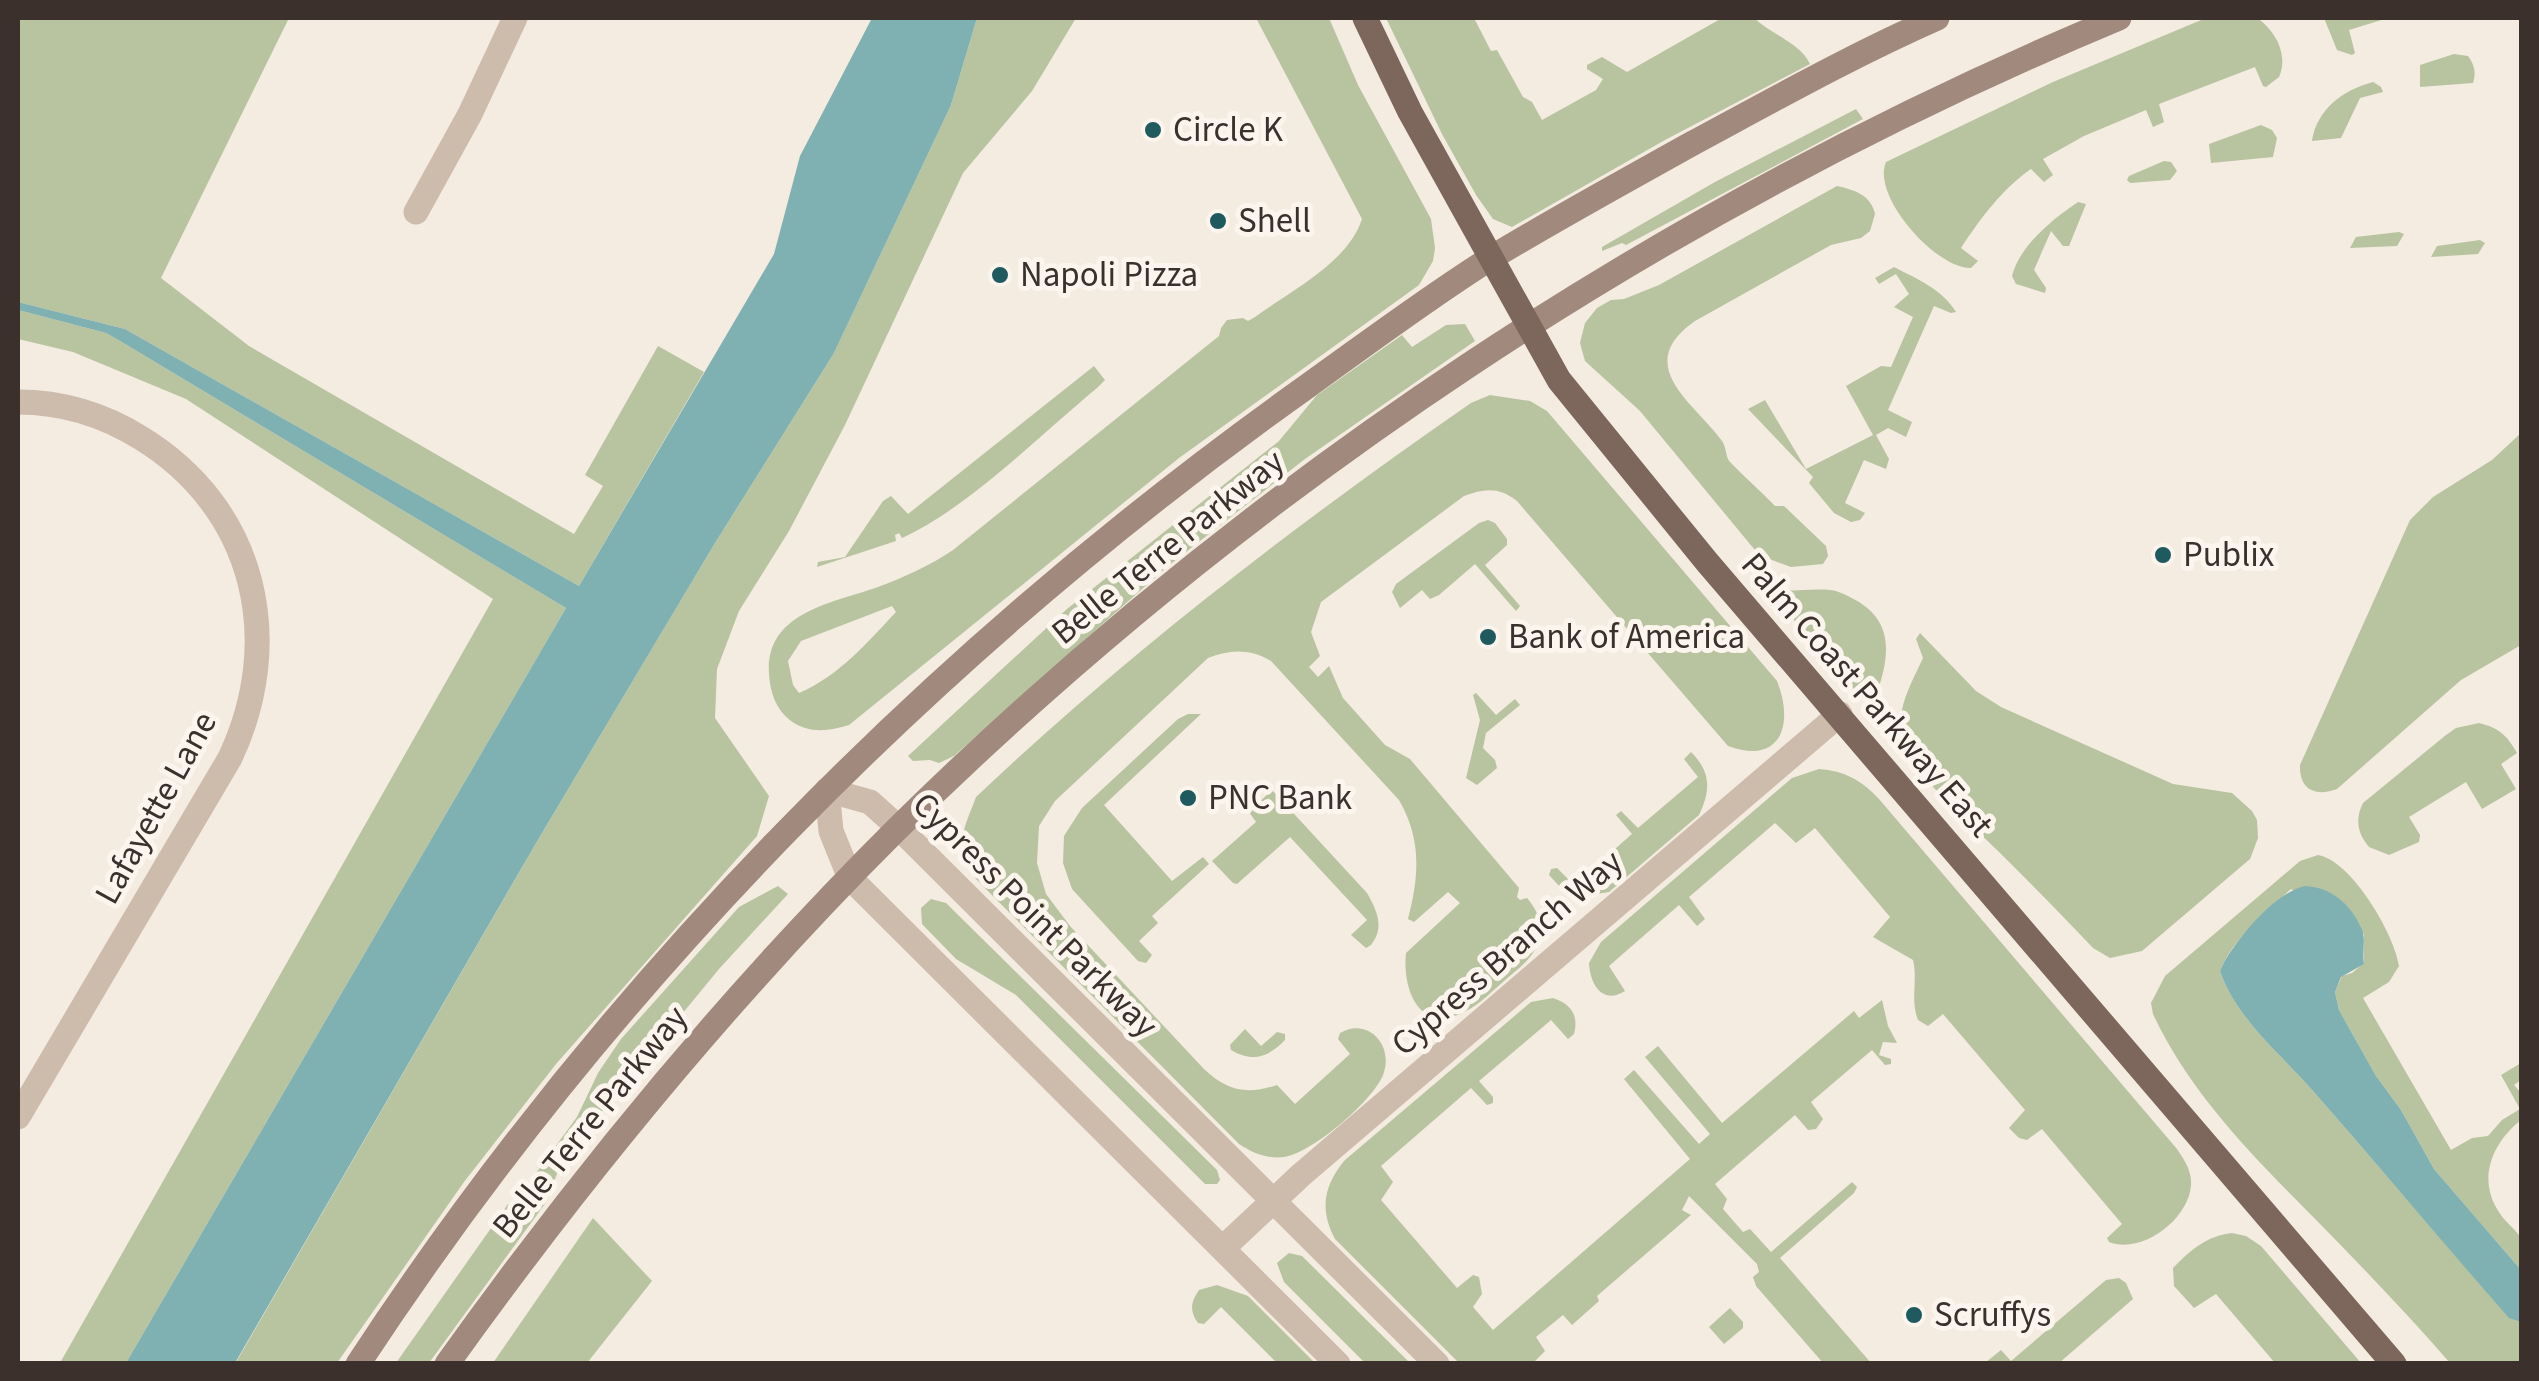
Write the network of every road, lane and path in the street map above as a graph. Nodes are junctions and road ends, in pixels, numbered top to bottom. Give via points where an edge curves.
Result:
1 (515, 18) edge
2 (1365, 18) edge
3 (1937, 18) edge
4 (2119, 18) edge
5 (416, 212) dead end
6 (1490, 259) junction
7 (1528, 325) junction
8 (18, 402) edge
9 (1840, 714) junction
10 (827, 790) junction
11 (899, 828) junction
12 (850, 878) junction
13 (18, 1117) edge
14 (1272, 1201) junction
15 (1223, 1248) junction
16 (358, 1364) edge
17 (447, 1364) edge
18 (1338, 1364) edge
19 (1436, 1364) edge
20 (2394, 1364) edge

1 - 5 street
2 - 6 main road, Palm Coast Parkway East
3 - 6 main road, Belle Terre Parkway via 1624,180
4 - 7 main road, Belle Terre Parkway via 1847,144
6 - 7 main road, Palm Coast Parkway East
6 - 10 main road, Belle Terre Parkway via 1109,534 991,634
7 - 9 main road, Palm Coast Parkway East via 1559,380
7 - 11 main road, Belle Terre Parkway via 1212,553 1037,699
8 - 13 street, Lafayette Lane via 118,424 191,476 244,560 258,658 250,709 230,758
9 - 14 street, Cypress Branch Way
9 - 20 main road, Palm Coast Parkway East
10 - 11 street, Cypress Point Parkway via 870,802
10 - 12 street via 831,831
10 - 16 main road, Belle Terre Parkway via 660,968 558,1089
11 - 12 main road, Belle Terre Parkway
11 - 14 street, Cypress Point Parkway
12 - 15 street
12 - 17 main road, Belle Terre Parkway via 686,1056
14 - 15 street, Cypress Branch Way
14 - 19 street, Cypress Point Parkway
15 - 18 street

